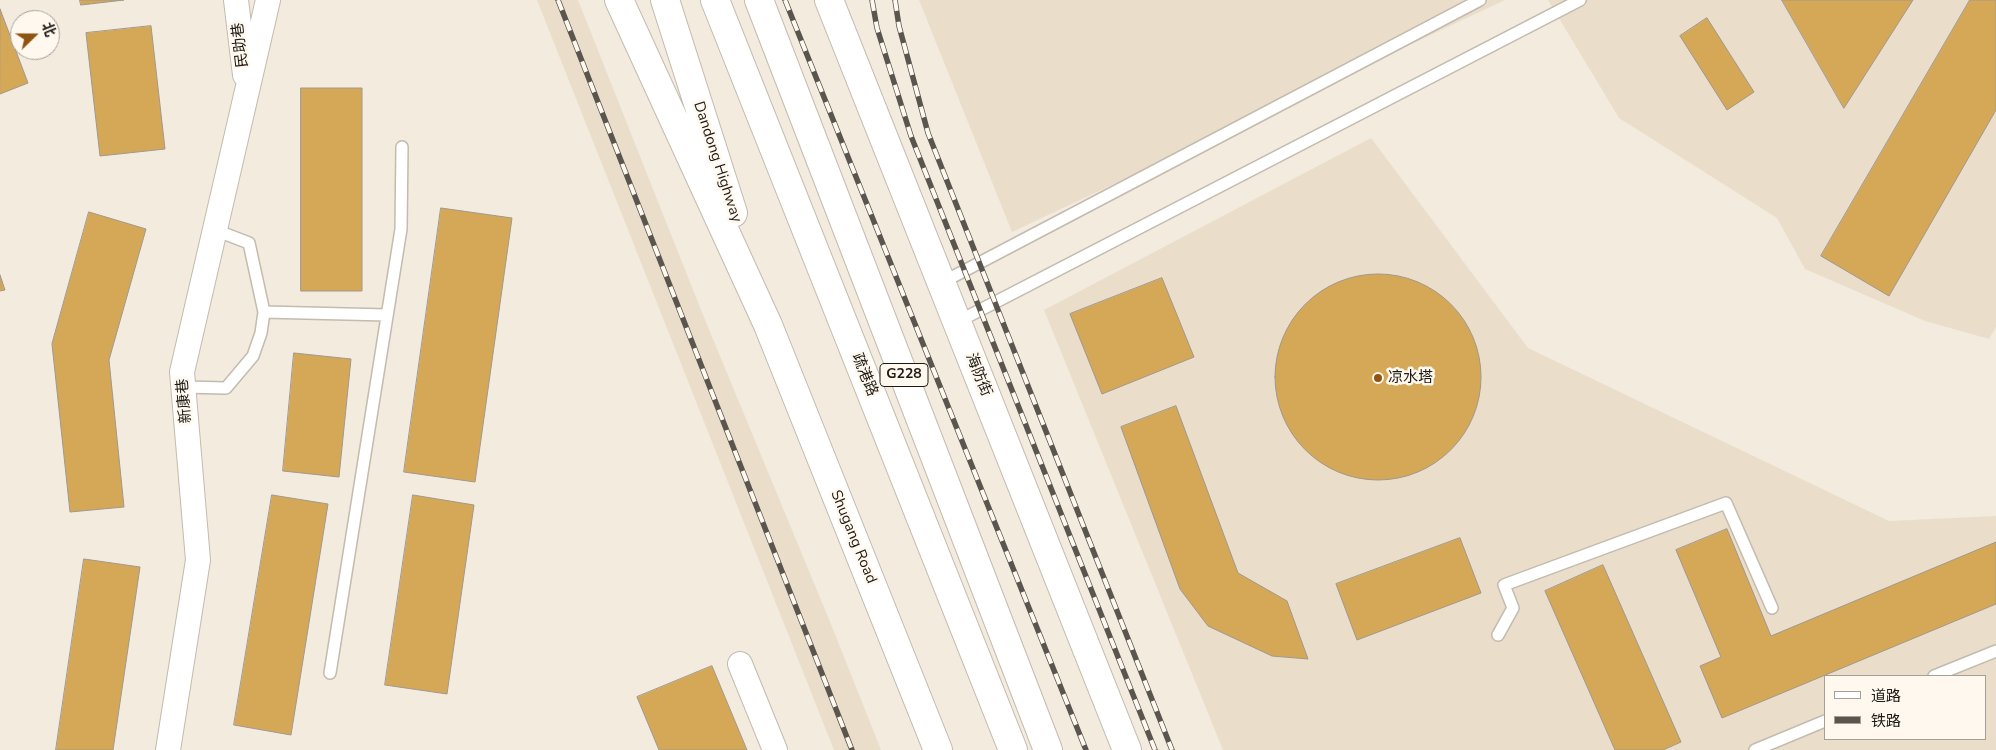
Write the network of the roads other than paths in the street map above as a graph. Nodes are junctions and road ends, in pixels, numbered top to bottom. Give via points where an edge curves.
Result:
1 (236, 0) edge
2 (268, 0) edge
3 (619, 0) edge
4 (665, 0) edge
5 (715, 0) edge
6 (760, 0) edge
7 (829, 0) edge
8 (1480, 0) edge
9 (1580, 0) edge
10 (247, 90) junction
11 (402, 146) dead end
12 (215, 230) junction
13 (941, 283) junction
14 (264, 312) junction
15 (387, 315) junction
16 (957, 322) junction
17 (768, 324) junction
18 (184, 387) junction
19 (1772, 608) dead end
20 (1498, 635) dead end
21 (1996, 651) edge
22 (740, 664) dead end
23 (330, 673) dead end
24 (1936, 675) edge
25 (1824, 721) edge
26 (168, 750) edge
27 (775, 750) edge
28 (938, 750) edge
29 (1013, 750) edge
30 (1048, 750) edge
31 (1127, 750) edge
32 (1754, 750) edge

1 - 10 street, 民助巷
2 - 10 street, 新康巷
3 - 17 main road
4 - 17 main road, Dandong Highway
5 - 29 main road, 疏港路
6 - 30 main road, G228
7 - 13 main road, 海防街
8 - 13 lane
9 - 16 lane
10 - 12 street, 新康巷
11 - 15 lane via 401,230
12 - 14 lane via 249,243
12 - 18 street, 新康巷 via 182,372
13 - 16 main road, 海防街
14 - 15 lane
14 - 18 lane via 253,356 226,388
15 - 23 lane
16 - 31 main road, 海防街
17 - 28 main road, Shugang Road
18 - 26 street, 新康巷 via 198,560
19 - 20 lane via 1726,503 1504,585 1513,608
21 - 24 lane
22 - 27 street
25 - 32 lane

